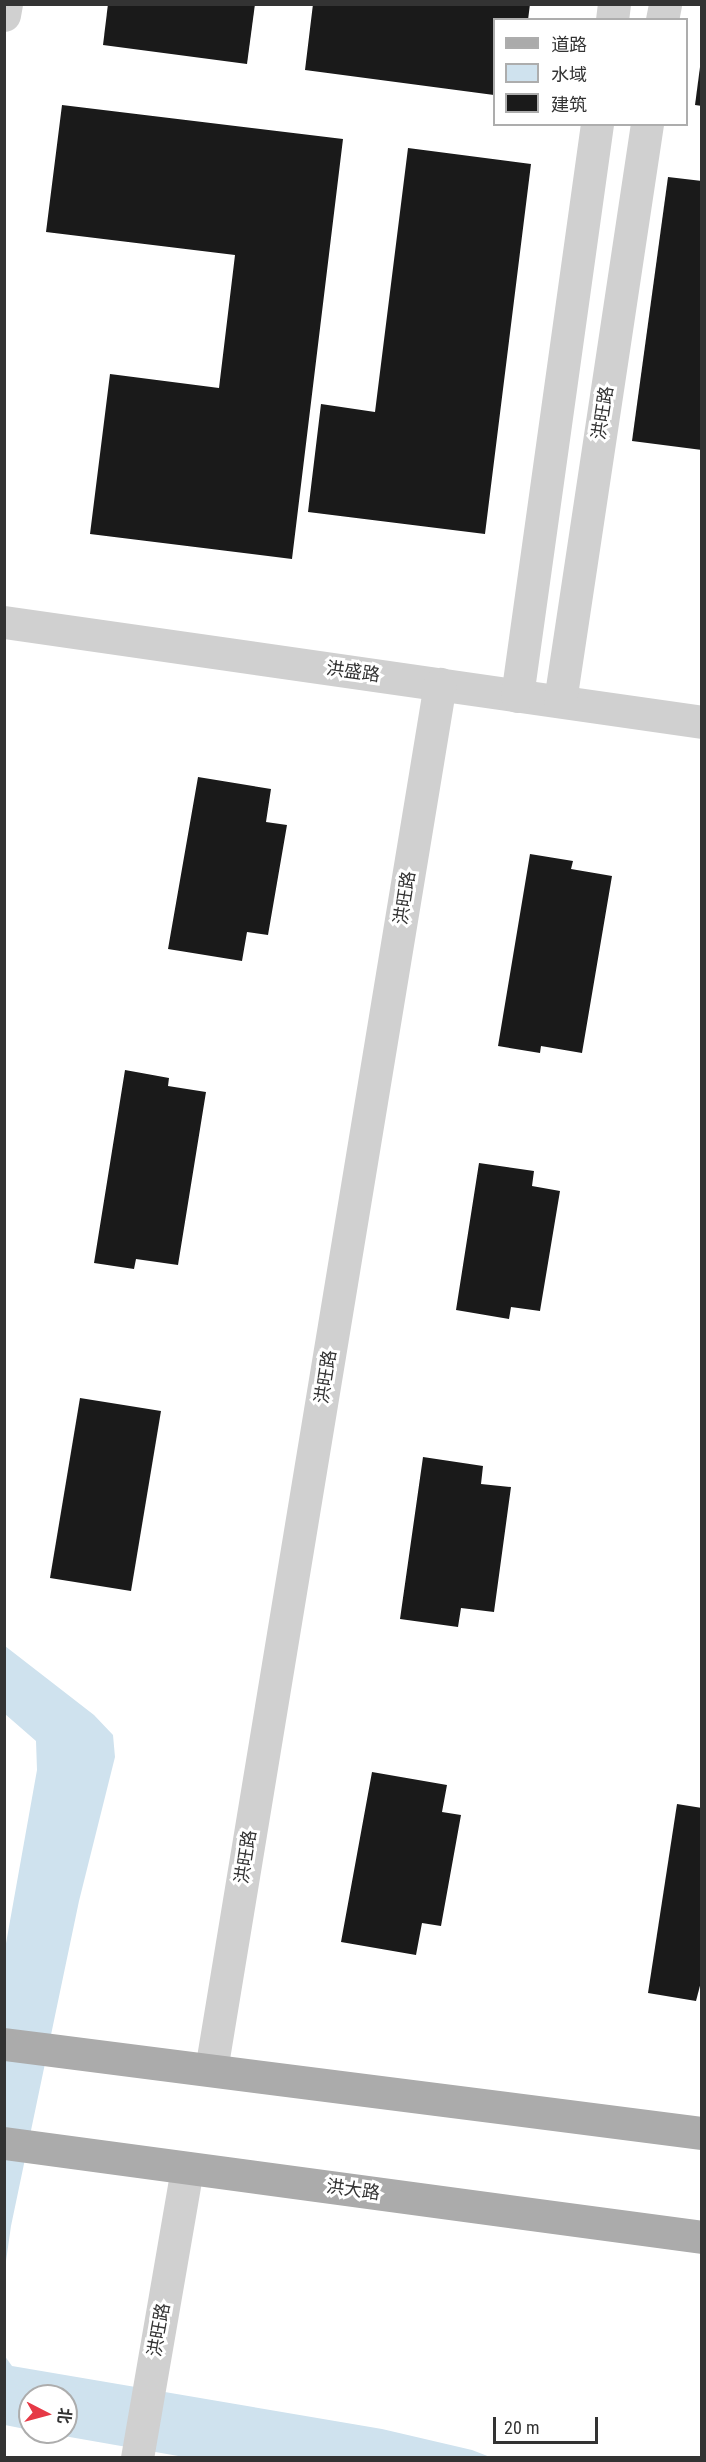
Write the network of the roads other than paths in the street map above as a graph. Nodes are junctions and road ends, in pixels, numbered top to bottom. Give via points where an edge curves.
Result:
1 (6, 4) edge
2 (4, 15) edge
3 (597, 126) edge
4 (647, 126) edge
5 (4, 622) edge
6 (440, 684) junction
7 (517, 696) junction
8 (560, 701) junction
9 (702, 722) edge
10 (4, 2044) edge
11 (211, 2070) junction
12 (702, 2133) edge
13 (4, 2143) edge
14 (187, 2168) junction
15 (702, 2237) edge
16 (137, 2457) edge

1 - 2 street
3 - 7 street
4 - 8 street, 洪旺路
5 - 6 street, 洪盛路
6 - 7 street, 洪盛路
6 - 11 street, 洪旺路
7 - 8 street, 洪盛路
8 - 9 street, 洪盛路
10 - 11 main road
11 - 12 main road
13 - 14 main road, 洪大路
14 - 15 main road, 洪大路
14 - 16 street, 洪旺路

